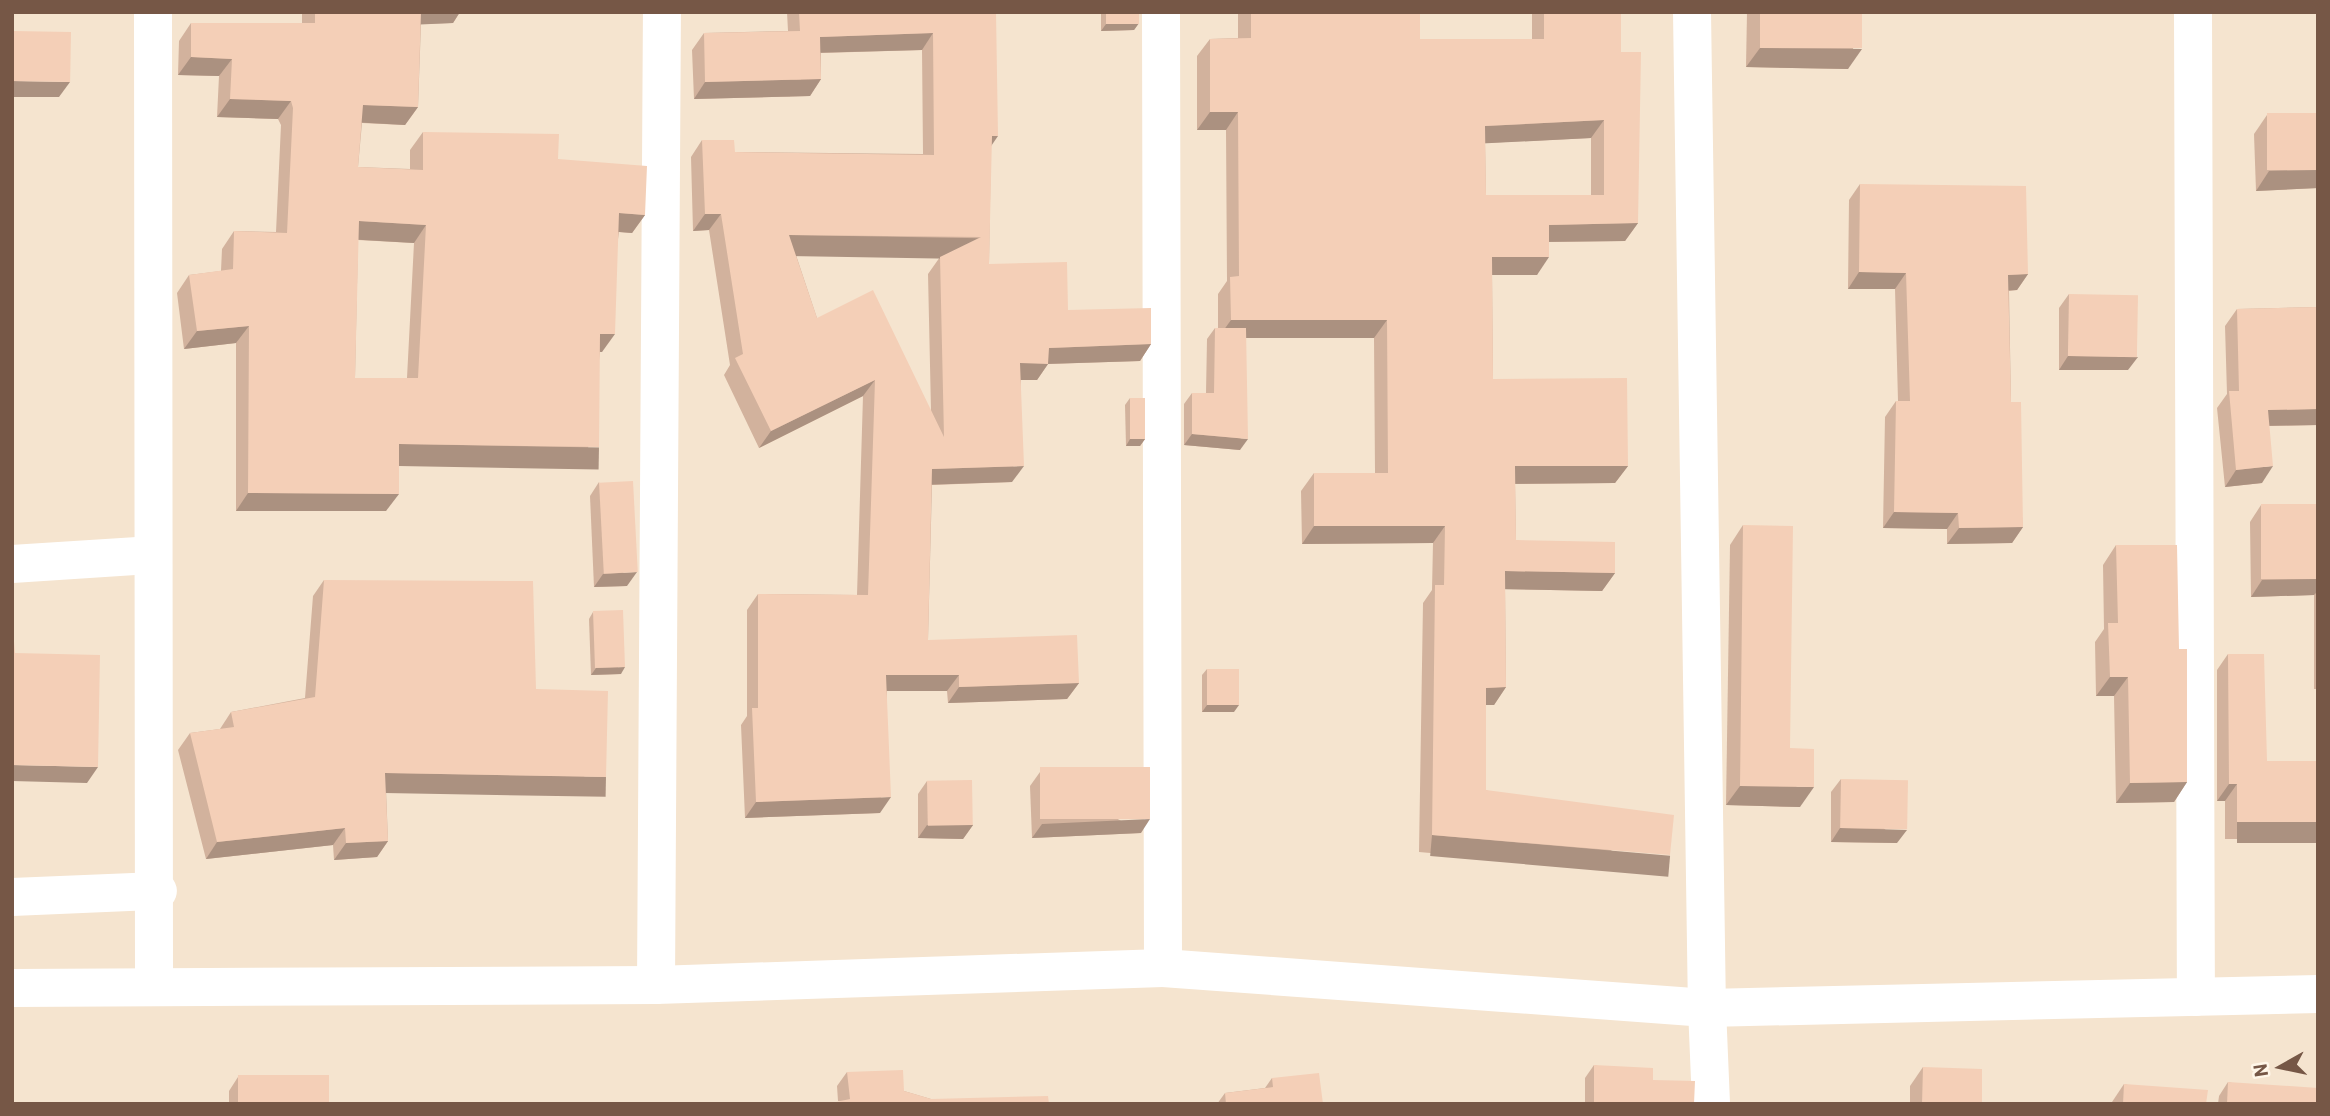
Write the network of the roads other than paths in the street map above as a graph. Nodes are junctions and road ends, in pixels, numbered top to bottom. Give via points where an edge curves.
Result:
1 (153, 12) edge
2 (662, 12) edge
3 (1161, 12) edge
4 (1692, 12) edge
5 (2193, 12) edge
6 (150, 555) junction
7 (12, 564) edge
8 (158, 891) junction
9 (12, 897) edge
10 (1163, 968) junction
11 (154, 984) junction
12 (656, 985) junction
13 (12, 988) edge
14 (2318, 994) edge
15 (2196, 997) junction
16 (1707, 1008) junction
17 (1711, 1104) edge

1 - 6 street
2 - 12 street
3 - 10 street
4 - 16 street
5 - 15 street
6 - 7 street
6 - 8 street
8 - 9 street
8 - 11 street
10 - 12 street
10 - 16 street
11 - 12 street
11 - 13 street
14 - 15 street
15 - 16 street
16 - 17 street

